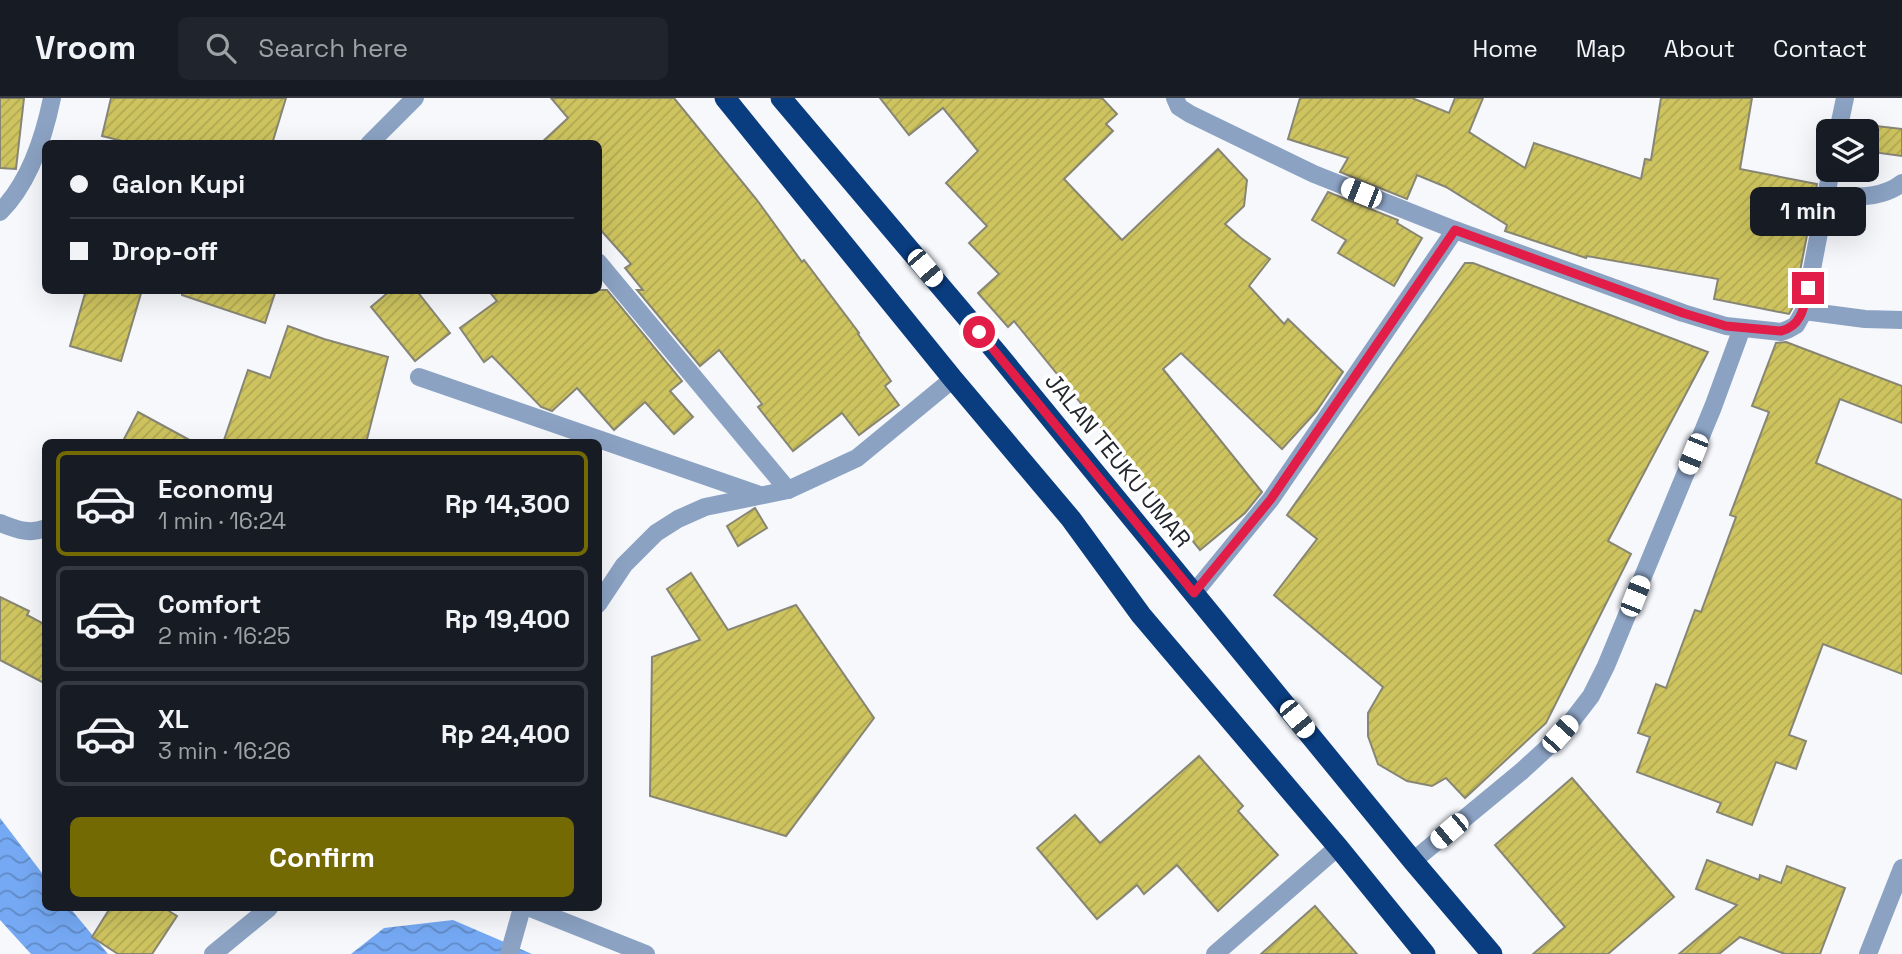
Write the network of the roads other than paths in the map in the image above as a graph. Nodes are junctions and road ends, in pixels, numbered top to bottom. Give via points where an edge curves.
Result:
1 (52, 98) edge
2 (415, 98) edge
3 (725, 98) edge
4 (781, 98) edge
5 (1175, 98) edge
6 (1844, 98) edge
7 (1840, 119) edge
8 (373, 140) edge
9 (1828, 182) edge
10 (1902, 183) edge
11 (1825, 197) junction
12 (0, 212) edge
13 (1455, 230) junction
14 (602, 267) edge
15 (1804, 311) junction
16 (1902, 320) edge
17 (1742, 328) junction
18 (419, 377) dead end
19 (953, 379) junction
20 (597, 439) edge
21 (602, 441) edge
22 (788, 490) junction
23 (758, 495) junction
24 (0, 523) edge
25 (42, 530) edge
26 (1194, 593) junction
27 (602, 598) edge
28 (1338, 847) junction
29 (1413, 861) junction
30 (1902, 868) edge
31 (266, 911) edge
32 (521, 911) edge
33 (538, 911) edge
34 (511, 946) edge
35 (213, 954) edge
36 (646, 954) edge
37 (1215, 954) edge
38 (1425, 954) edge
39 (1492, 954) edge
40 (1868, 954) edge

1 - 12 street via 25,176
2 - 8 street
3 - 19 highway
4 - 26 highway, JALAN TEUKU UMAR
5 - 13 street via 1190,114 1314,174
6 - 7 street
9 - 11 street
10 - 11 street via 1877,195
11 - 15 street
13 - 17 street via 1683,313
13 - 26 street via 1271,499
14 - 22 street
15 - 16 street
15 - 17 street via 1789,329
17 - 29 street via 1591,696 1522,771
18 - 20 street
19 - 22 street via 857,458
19 - 28 highway via 1071,520 1141,615
21 - 23 street
22 - 23 street
23 - 27 street via 705,507 656,533 624,565
24 - 25 street via 24,532
26 - 29 highway, JALAN TEUKU UMAR
28 - 37 street
28 - 38 highway
29 - 39 highway, JALAN TEUKU UMAR
30 - 40 street
31 - 35 street
32 - 34 street
33 - 36 street

